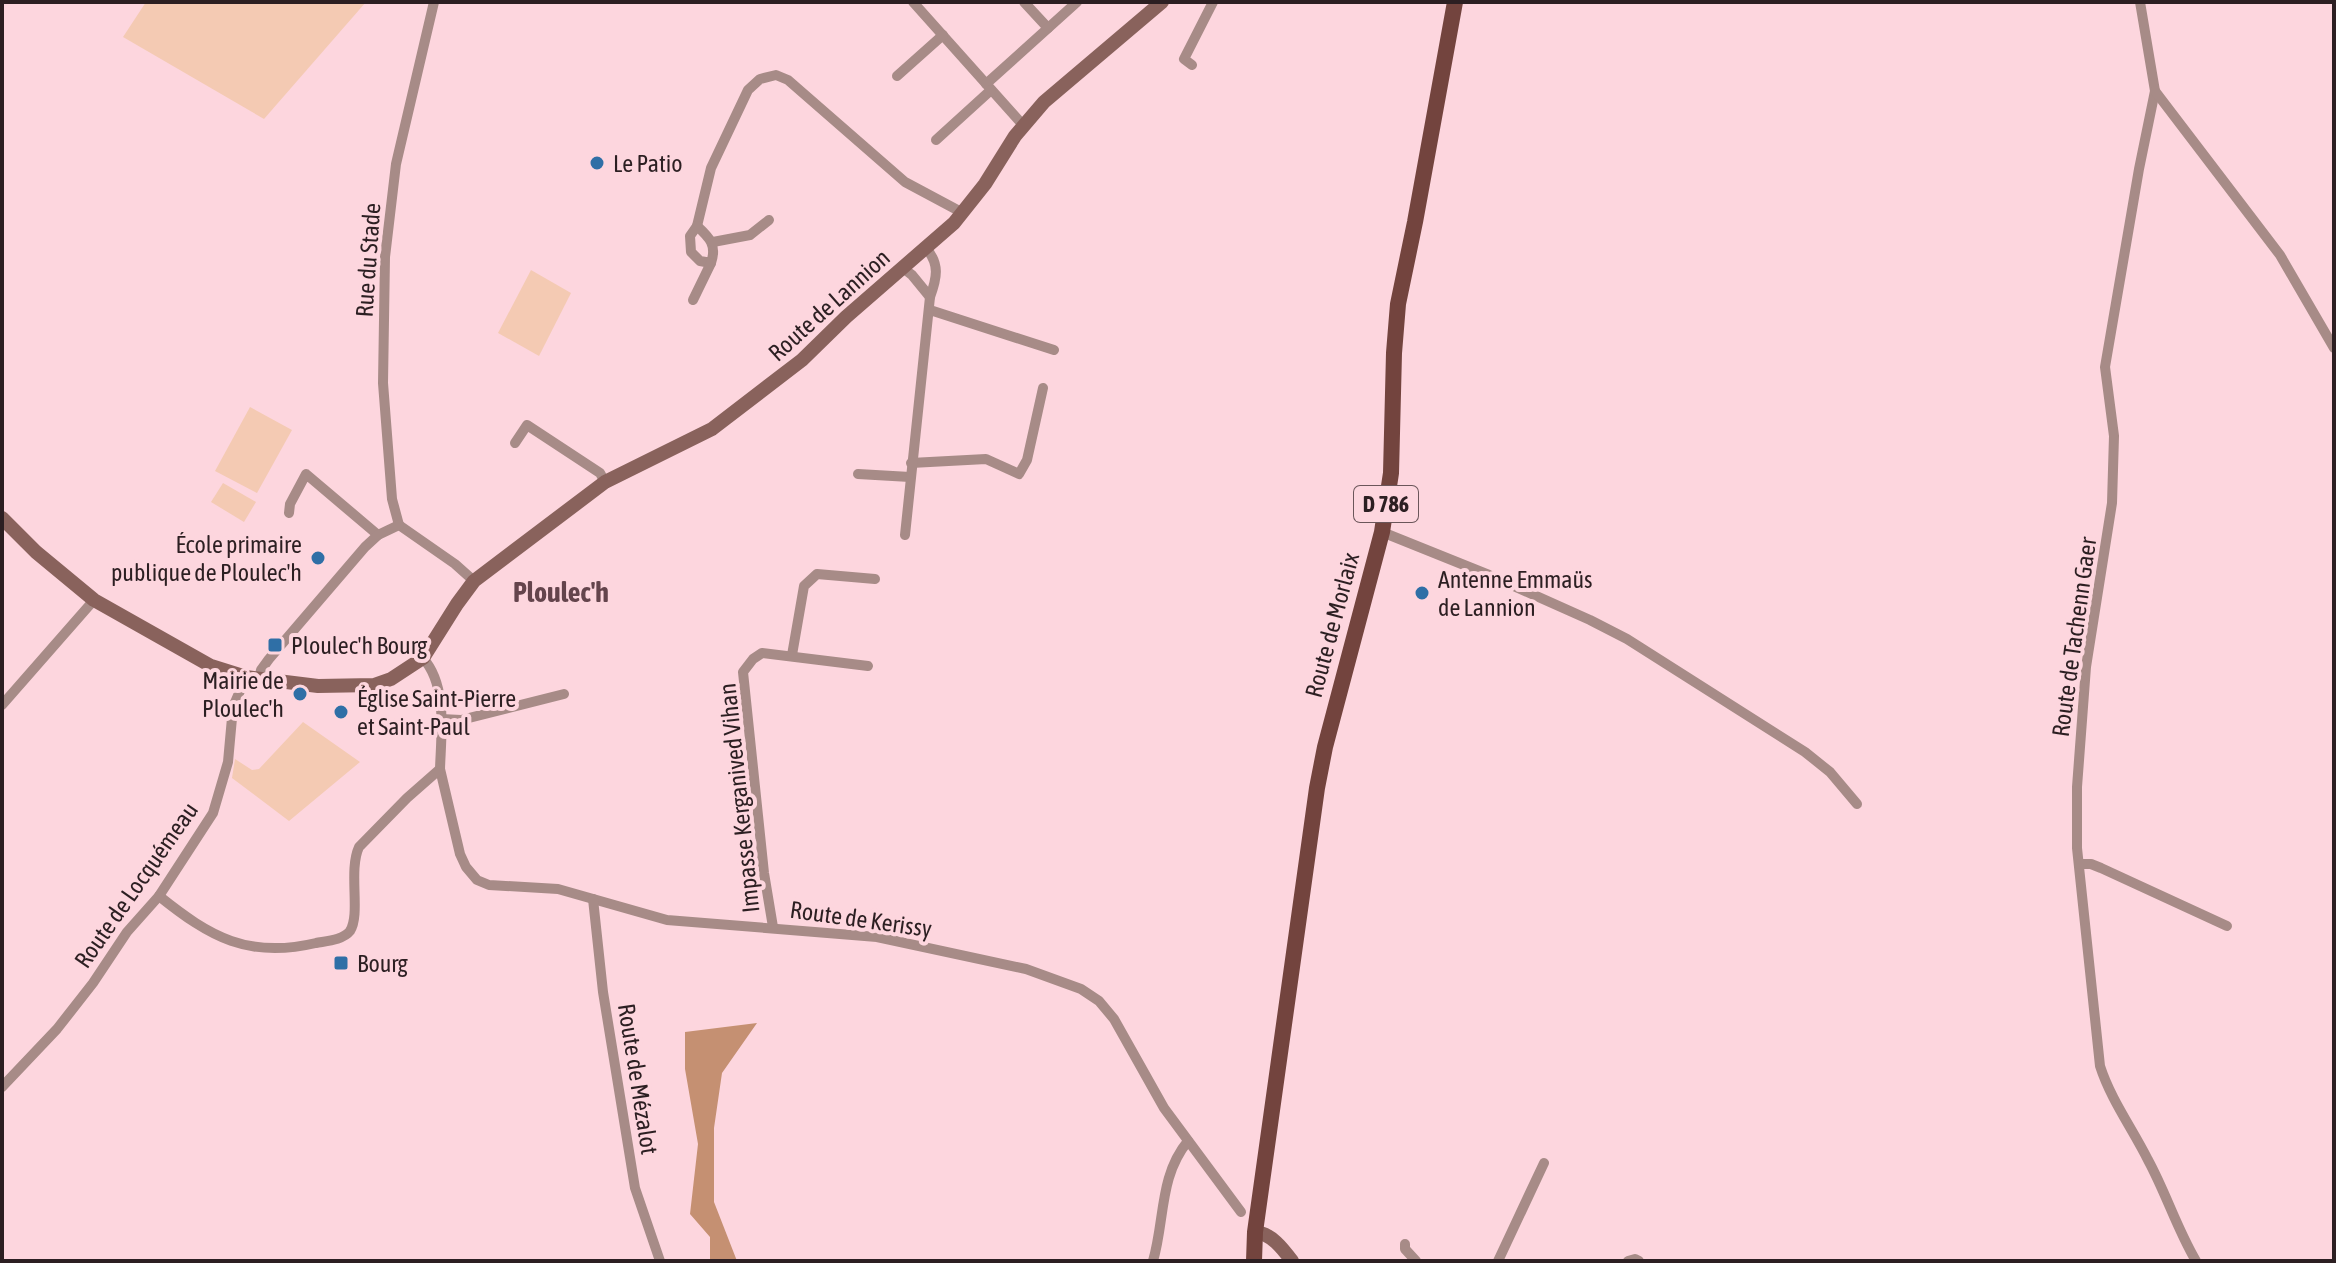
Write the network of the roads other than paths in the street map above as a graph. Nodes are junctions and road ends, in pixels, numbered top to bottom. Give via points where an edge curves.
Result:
1 (434, 2) edge
2 (1024, 2) edge
3 (1077, 2) edge
4 (1162, 2) edge
5 (1213, 2) edge
6 (1455, 2) edge
7 (2140, 2) edge
8 (916, 5) edge
9 (1048, 28) junction
10 (943, 35) junction
11 (1192, 65) dead end
12 (897, 76) dead end
13 (988, 87) junction
14 (2155, 91) junction
15 (1023, 125) junction
16 (936, 140) dead end
17 (963, 213) junction
18 (769, 220) dead end
19 (697, 226) junction
20 (713, 242) junction
21 (926, 248) junction
22 (711, 263) junction
23 (903, 268) junction
24 (930, 297) junction
25 (693, 300) dead end
26 (930, 310) junction
27 (2334, 348) edge
28 (1054, 350) dead end
29 (1043, 388) dead end
30 (515, 443) dead end
31 (911, 463) junction
32 (858, 474) dead end
33 (910, 477) junction
34 (605, 482) junction
35 (289, 513) dead end
36 (2, 518) edge
37 (399, 525) junction
38 (1382, 532) junction
39 (378, 535) junction
40 (905, 535) dead end
41 (875, 579) dead end
42 (474, 581) junction
43 (94, 600) junction
44 (792, 655) junction
45 (423, 658) junction
46 (868, 666) dead end
47 (252, 678) junction
48 (564, 694) dead end
49 (2, 705) edge
50 (441, 719) junction
51 (440, 769) junction
52 (1857, 804) dead end
53 (2079, 864) junction
54 (159, 896) junction
55 (593, 899) junction
56 (2227, 926) dead end
57 (773, 927) junction
58 (2, 1087) edge
59 (1188, 1141) junction
60 (1544, 1163) dead end
61 (1241, 1212) dead end
62 (1255, 1232) junction
63 (1405, 1244) dead end
64 (660, 1261) edge
65 (1153, 1261) edge
66 (1254, 1261) edge
67 (1292, 1261) edge
68 (1416, 1261) edge
69 (1498, 1261) edge
70 (1628, 1261) edge
71 (1639, 1261) edge
72 (2196, 1261) edge

1 - 37 street, Rue du Stade via 396,164 385,257 383,383 392,499
2 - 9 street
3 - 9 street
4 - 15 street, Route de Lannion
5 - 11 street via 1184,59
6 - 38 main road, Route de Morlaix / D 786 via 1398,304 1391,473
7 - 14 street, Route de Tachenn Gaer
8 - 10 street
9 - 13 street
10 - 12 street
10 - 13 street
13 - 15 street
13 - 16 street
14 - 27 street via 2280,255
14 - 53 street, Route de Tachenn Gaer via 2105,367 2114,436 2113,489 2086,667 2077,787
15 - 17 street, Route de Lannion
17 - 19 street via 905,182 776,75 760,79 748,90 711,168
17 - 21 street, Route de Lannion
18 - 20 street via 750,235
19 - 20 street
19 - 22 street via 690,236 691,252
20 - 22 street
21 - 23 street, Route de Lannion
21 - 24 street via 937,267
22 - 25 street
23 - 24 street
23 - 34 street, Route de Lannion via 731,416
24 - 26 street
26 - 28 street
26 - 31 street
29 - 31 street via 1019,474 986,459
30 - 34 street via 527,425 600,473
31 - 33 street
32 - 33 street
33 - 40 street
34 - 42 street, Route de Lannion
35 - 39 street via 306,474
36 - 43 street
37 - 39 street
37 - 42 street
38 - 52 street via 1557,604 1627,639 1805,752
38 - 62 main road, Route de Morlaix / D 786 via 1317,788
39 - 47 street, Route de Locquémeau
41 - 44 street via 817,574 804,586
42 - 45 street, Route de Lannion
43 - 47 street via 211,666
43 - 49 street
44 - 46 street
44 - 57 street, Impasse Kerganived Vihan via 762,653 743,672
45 - 47 street via 374,685 318,686
45 - 50 street, Route de Kerissy via 436,683
47 - 54 street, Route de Locquémeau via 233,707 228,762 213,813
48 - 50 street via 461,720
50 - 51 street, Route de Kerissy
51 - 54 street via 359,847 354,857 354,918 344,937 295,948 246,945 193,923
51 - 55 street, Route de Kerissy via 460,854 477,880 501,887 558,889
53 - 56 street via 2101,868
53 - 72 street, Route de Tachenn Gaer via 2100,1066
54 - 58 street, Route de Locquémeau via 57,1029
55 - 57 street, Route de Kerissy via 667,920
55 - 64 street, Route de Mézalot via 635,1188
57 - 59 street, Route de Kerissy via 891,940 1026,969 1081,989 1114,1019
59 - 61 street, Route de Kerissy
59 - 65 street via 1168,1177
60 - 69 street
62 - 66 main road, Route de Morlaix / D 786
62 - 67 street via 1282,1247
63 - 68 street
70 - 71 street

